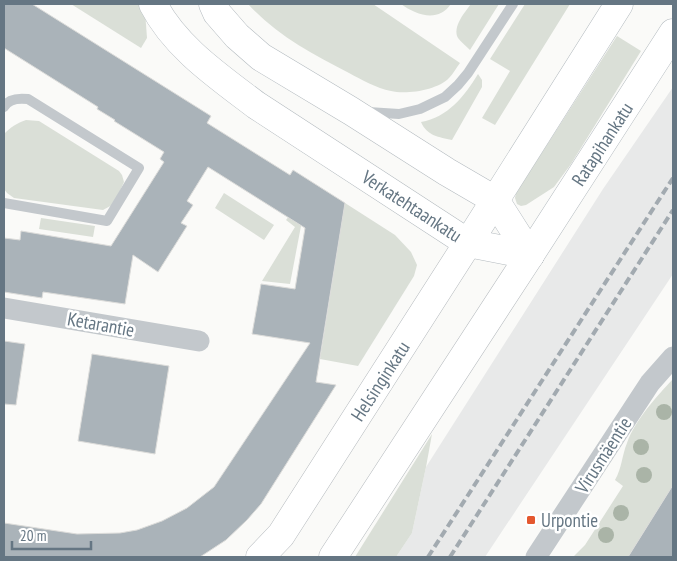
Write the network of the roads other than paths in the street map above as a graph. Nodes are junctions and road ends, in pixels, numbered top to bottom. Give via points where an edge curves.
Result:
1 (152, 4) edge
2 (213, 4) edge
3 (513, 4) edge
4 (619, 4) edge
5 (673, 33) edge
6 (4, 107) edge
7 (352, 111) junction
8 (495, 200) junction
9 (4, 203) edge
10 (468, 242) junction
11 (530, 255) junction
12 (4, 308) edge
13 (199, 341) dead end
14 (673, 356) edge
15 (260, 557) edge
16 (333, 557) edge
17 (536, 557) edge

1 - 10 main road, Verkatehtaankatu via 183,46 229,84
2 - 7 main road via 237,36 262,57
3 - 7 lane via 468,73 445,97 420,109 399,114
4 - 8 main road
5 - 11 main road, Ratapihankatu
6 - 9 lane via 10,100 28,99 140,168 107,221
7 - 8 main road
8 - 10 main road, Helsinginkatu
8 - 11 main road
10 - 11 main road, Verkatehtaankatu
10 - 15 main road, Helsinginkatu via 281,535
11 - 16 main road
12 - 13 street, Ketarantie
14 - 17 street, Virusmäentie via 650,383

